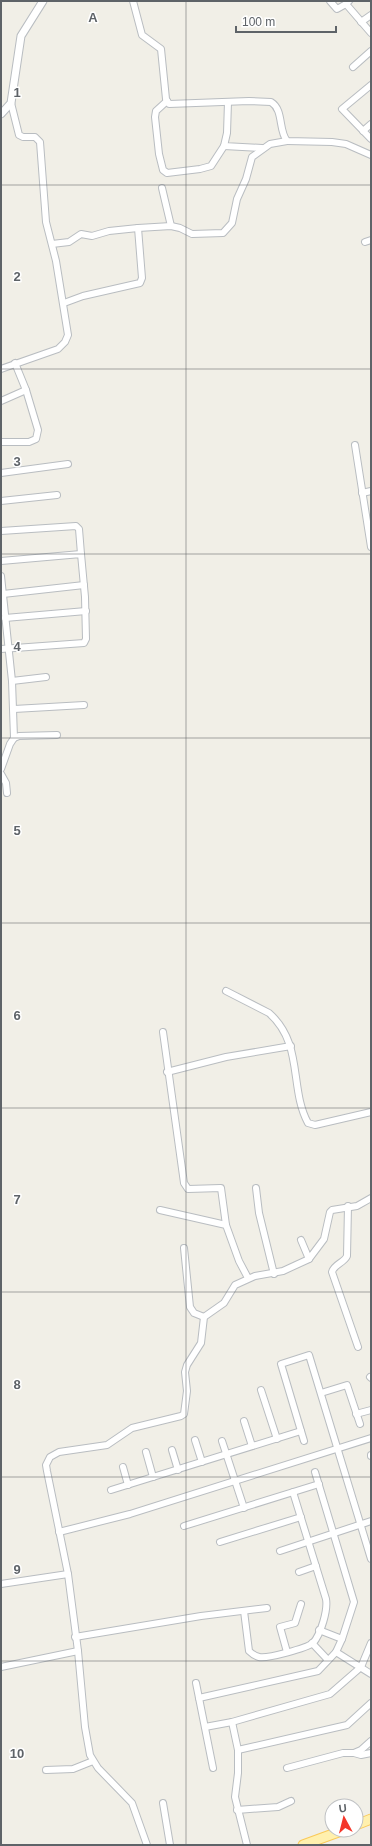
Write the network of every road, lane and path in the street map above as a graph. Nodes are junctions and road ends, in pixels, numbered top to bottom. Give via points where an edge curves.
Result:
1 (43, 1) edge
2 (133, 1) edge
3 (330, 1) edge
4 (347, 2) edge
5 (371, 14) edge
6 (361, 22) junction
7 (371, 33) edge
8 (371, 51) edge
9 (353, 67) dead end
10 (371, 85) edge
11 (167, 101) junction
12 (228, 102) junction
13 (11, 103) junction
14 (1, 114) edge
15 (371, 124) edge
16 (364, 131) junction
17 (371, 139) edge
18 (286, 141) junction
19 (224, 146) junction
20 (263, 148) junction
21 (371, 155) edge
22 (162, 188) dead end
23 (171, 226) junction
24 (138, 228) junction
25 (52, 244) junction
26 (64, 303) junction
27 (15, 362) junction
28 (1, 369) edge
29 (26, 390) junction
30 (1, 401) edge
31 (1, 442) edge
32 (355, 445) dead end
33 (68, 464) dead end
34 (1, 473) edge
35 (371, 491) edge
36 (362, 492) junction
37 (57, 494) dead end
38 (1, 501) edge
39 (1, 532) edge
40 (371, 546) edge
41 (81, 554) junction
42 (1, 561) edge
43 (1, 576) edge
44 (84, 585) junction
45 (3, 594) junction
46 (86, 611) junction
47 (5, 618) junction
48 (8, 648) junction
49 (1, 649) edge
50 (46, 678) dead end
51 (12, 681) junction
52 (84, 705) dead end
53 (14, 709) junction
54 (57, 735) dead end
55 (14, 738) junction
56 (1, 769) edge
57 (1, 774) edge
58 (7, 793) dead end
59 (226, 991) dead end
60 (163, 1032) dead end
61 (291, 1046) junction
62 (167, 1072) junction
63 (371, 1112) edge
64 (256, 1188) dead end
65 (371, 1198) edge
66 (348, 1206) junction
67 (160, 1210) dead end
68 (226, 1225) junction
69 (301, 1240) dead end
70 (184, 1248) dead end
71 (309, 1259) junction
72 (274, 1274) junction
73 (248, 1278) junction
74 (204, 1317) junction
75 (358, 1347) dead end
76 (262, 1390) dead end
77 (321, 1393) junction
78 (371, 1410) edge
79 (356, 1414) junction
80 (244, 1421) dead end
81 (360, 1424) dead end
82 (301, 1431) junction
83 (371, 1438) edge
84 (277, 1439) junction
85 (195, 1440) dead end
86 (222, 1441) dead end
87 (304, 1441) dead end
88 (252, 1446) junction
89 (338, 1449) junction
90 (172, 1450) dead end
91 (146, 1452) dead end
92 (226, 1454) junction
93 (202, 1462) junction
94 (123, 1467) dead end
95 (178, 1470) junction
96 (315, 1472) dead end
97 (153, 1477) junction
98 (235, 1481) junction
99 (318, 1484) junction
100 (128, 1485) junction
101 (111, 1490) dead end
102 (293, 1492) junction
103 (244, 1508) junction
104 (301, 1517) junction
105 (371, 1521) edge
106 (360, 1524) junction
107 (184, 1526) dead end
108 (59, 1532) junction
109 (333, 1533) junction
110 (220, 1542) dead end
111 (308, 1542) junction
112 (280, 1551) dead end
113 (371, 1558) edge
114 (316, 1566) junction
115 (299, 1572) dead end
116 (68, 1574) junction
117 (1, 1584) edge
118 (301, 1604) dead end
119 (267, 1608) dead end
120 (244, 1610) junction
121 (319, 1630) junction
122 (75, 1637) junction
123 (342, 1639) junction
124 (371, 1643) edge
125 (312, 1644) junction
126 (78, 1651) junction
127 (287, 1652) junction
128 (336, 1652) junction
129 (328, 1660) junction
130 (1, 1667) edge
131 (361, 1667) junction
132 (371, 1674) edge
133 (196, 1683) dead end
134 (199, 1698) junction
135 (371, 1703) edge
136 (232, 1722) junction
137 (204, 1727) junction
138 (371, 1741) edge
139 (238, 1750) junction
140 (354, 1753) junction
141 (371, 1753) edge
142 (93, 1761) junction
143 (213, 1768) dead end
144 (287, 1768) dead end
145 (46, 1770) dead end
146 (291, 1801) dead end
147 (163, 1803) dead end
148 (237, 1810) junction
149 (325, 1838) edge
150 (310, 1844) edge
151 (147, 1845) edge
152 (170, 1845) edge
153 (247, 1845) edge

1 - 13 street via 27,23 19,41
2 - 11 street via 142,35 161,49
3 - 4 street via 337,10
4 - 6 street
5 - 6 street
6 - 7 street
8 - 9 street
10 - 16 street via 342,110
11 - 12 street via 174,105
11 - 19 street via 156,112 155,117 158,154 163,170 167,173 211,166
12 - 18 street via 260,101 274,104
12 - 19 street
13 - 14 street
13 - 25 street via 19,135 35,137 40,142 46,222
15 - 16 street
16 - 17 street
18 - 20 street via 275,142
18 - 21 street via 346,144
19 - 20 street
20 - 23 street via 252,157 232,223 226,231 192,234
22 - 23 street
23 - 24 street
24 - 25 street via 109,231 92,236 81,234 69,242
24 - 26 street via 142,278 140,283
25 - 26 street
26 - 27 street via 68,335 65,342 58,349
27 - 28 street
27 - 29 street
29 - 30 street
29 - 31 street via 38,430 36,439 29,442
32 - 36 street
33 - 34 street
35 - 36 street
36 - 40 street
37 - 38 street
39 - 41 street via 76,526 79,530
41 - 42 street
41 - 44 street
43 - 45 street
44 - 45 street
44 - 46 street
45 - 47 street
46 - 47 street
46 - 48 street via 84,643
47 - 48 street
48 - 49 street
48 - 51 street
50 - 51 street
51 - 53 street
52 - 53 street
53 - 55 street
54 - 55 street
55 - 56 street
57 - 58 street via 5,780
59 - 61 street via 269,1013
60 - 62 street
61 - 62 street via 226,1057
61 - 63 street via 302,1109 308,1124 315,1125
62 - 68 street via 184,1183 188,1189 221,1188
64 - 72 street via 259,1213
65 - 66 street via 356,1206
66 - 71 street via 330,1212 324,1239
66 - 75 street via 348,1256 332,1272
67 - 68 street
68 - 73 street
69 - 71 street
70 - 74 street via 190,1307 194,1313
71 - 72 street
72 - 73 street
73 - 74 street via 235,1285 224,1303
74 - 108 street via 201,1343 185,1372 187,1391 184,1414 175,1419 132,1428 108,1445 59,1452 50,1457 46,1471
76 - 84 street
77 - 79 street via 347,1385
77 - 82 street via 309,1356 280,1364
77 - 89 street
78 - 79 street
79 - 81 street
80 - 88 street
82 - 84 street
82 - 87 street
83 - 89 street
84 - 88 street
85 - 93 street
86 - 92 street
88 - 92 street
89 - 98 street
89 - 106 street
90 - 95 street
91 - 97 street
92 - 93 street
92 - 98 street
93 - 95 street
94 - 100 street
95 - 97 street
96 - 99 street
97 - 100 street
98 - 103 street
98 - 108 street via 130,1514
99 - 102 street
99 - 109 street
100 - 101 street
102 - 103 street
102 - 104 street
103 - 107 street
104 - 110 street
104 - 111 street
105 - 106 street
106 - 109 street
106 - 113 street
108 - 116 street
109 - 111 street
109 - 123 street via 354,1602
111 - 112 street
111 - 114 street
114 - 115 street
114 - 121 street via 327,1603
116 - 117 street
116 - 122 street
118 - 127 street via 295,1623 280,1627
119 - 120 street
120 - 122 street
120 - 127 street via 250,1653 261,1658
121 - 123 street
121 - 125 street
122 - 126 street
123 - 128 street
124 - 131 street
125 - 127 street
125 - 129 street
126 - 130 street
126 - 142 street via 85,1727
128 - 129 street
128 - 131 street
129 - 134 street via 318,1671
131 - 132 street
131 - 136 street via 330,1694
133 - 134 street
134 - 137 street
135 - 139 street via 347,1725
136 - 137 street
136 - 139 street
137 - 143 street
138 - 140 street
139 - 148 street via 238,1778 235,1790
140 - 141 street
140 - 144 street
142 - 145 street via 73,1769
142 - 151 street via 132,1803
146 - 148 street via 278,1806
147 - 152 street
148 - 153 street
149 - 150 main road

